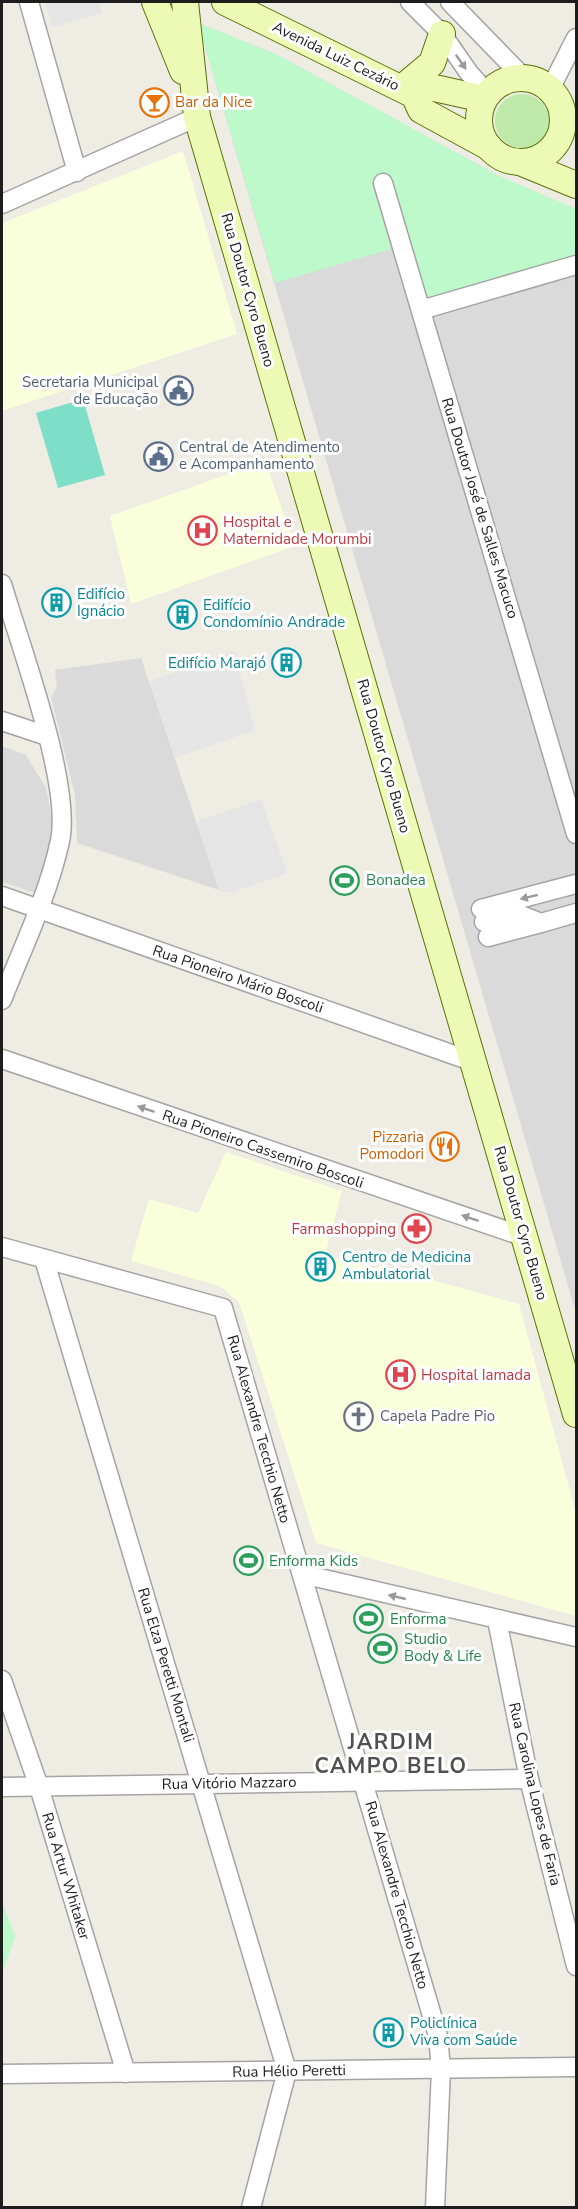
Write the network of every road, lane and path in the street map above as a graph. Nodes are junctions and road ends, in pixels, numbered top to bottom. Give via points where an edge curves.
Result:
1 (29, 2) edge
2 (155, 2) edge
3 (185, 2) edge
4 (225, 2) edge
5 (410, 2) edge
6 (450, 2) edge
7 (442, 34) junction
8 (576, 38) edge
9 (524, 78) junction
10 (550, 89) junction
11 (408, 92) junction
12 (486, 96) junction
13 (196, 107) junction
14 (570, 120) edge
15 (489, 147) junction
16 (520, 162) junction
17 (76, 172) junction
18 (383, 183) dead end
19 (576, 185) edge
20 (2, 204) edge
21 (576, 265) edge
22 (421, 310) junction
23 (2, 585) edge
24 (2, 721) edge
25 (47, 736) junction
26 (576, 834) edge
27 (576, 884) edge
28 (2, 896) edge
29 (37, 909) junction
30 (576, 913) edge
31 (2, 1000) edge
32 (2, 1059) edge
33 (474, 1062) junction
34 (525, 1237) junction
35 (2, 1248) edge
36 (44, 1259) junction
37 (576, 1414) edge
38 (302, 1574) junction
39 (497, 1620) junction
40 (576, 1637) edge
41 (2, 1680) edge
42 (529, 1779) junction
43 (363, 1781) junction
44 (201, 1784) junction
45 (2, 1787) edge
46 (39, 1787) junction
47 (576, 1966) edge
48 (576, 2067) edge
49 (441, 2069) junction
50 (287, 2071) junction
51 (126, 2073) junction
52 (2, 2074) edge
53 (251, 2208) edge
54 (435, 2208) edge

1 - 17 street
2 - 13 street, Rua Doutor Cyro Bueno
3 - 13 street, Rua Doutor Cyro Bueno
4 - 11 street, Avenida Luiz Cezário
5 - 7 street
6 - 9 street
7 - 11 street via 432,63
7 -> 12 street
8 - 10 street
9 - 10 street
9 - 12 street via 511,79
10 - 14 street
11 - 12 street, Avenida Luiz Cezário via 430,87
11 - 15 street, Avenida Luiz Cezário via 421,110
12 - 15 street via 479,118 481,135
13 - 17 street
13 - 33 street, Rua Doutor Cyro Bueno
14 - 16 street via 555,145 540,157
15 - 16 street via 504,158
16 - 19 street
17 - 20 street
18 - 22 street, Rua Doutor José de Salles Macuco
21 - 22 street
22 - 26 street, Rua Doutor José de Salles Macuco
23 - 25 street
24 - 25 street
25 - 29 street via 60,807 60,840
27 -> 30 street via 484,923 516,913 541,923
28 - 29 street, Rua Pioneiro Mário Boscoli
29 - 31 street
29 - 33 street, Rua Pioneiro Mário Boscoli
34 -> 32 street, Rua Pioneiro Cassemiro Boscoli
33 - 34 street, Rua Doutor Cyro Bueno
34 - 37 street, Rua Doutor Cyro Bueno
35 - 36 street
36 - 38 street, Rua Alexandre Tecchio Netto via 223,1308
36 - 44 street, Rua Elza Peretti Montali
39 -> 38 street
38 - 43 street, Rua Alexandre Tecchio Netto
39 - 40 street
39 - 42 street, Rua Carolina Lopes de Faria
41 - 46 street, Rua Artur Whitaker
42 - 43 street, Rua Vitório Mazzaro
42 - 47 street, Rua Carolina Lopes de Faria
43 - 44 street, Rua Vitório Mazzaro
43 - 49 street, Rua Alexandre Tecchio Netto via 438,2036
44 - 46 street, Rua Vitório Mazzaro
44 - 50 street, Rua Elza Peretti Montali
45 - 46 street, Rua Vitório Mazzaro
46 - 51 street, Rua Artur Whitaker
48 - 49 street, Rua Hélio Peretti
49 - 50 street, Rua Hélio Peretti
49 - 54 street, Rua Alexandre Tecchio Netto
50 - 51 street, Rua Hélio Peretti
50 - 53 street
51 - 52 street, Rua Hélio Peretti

